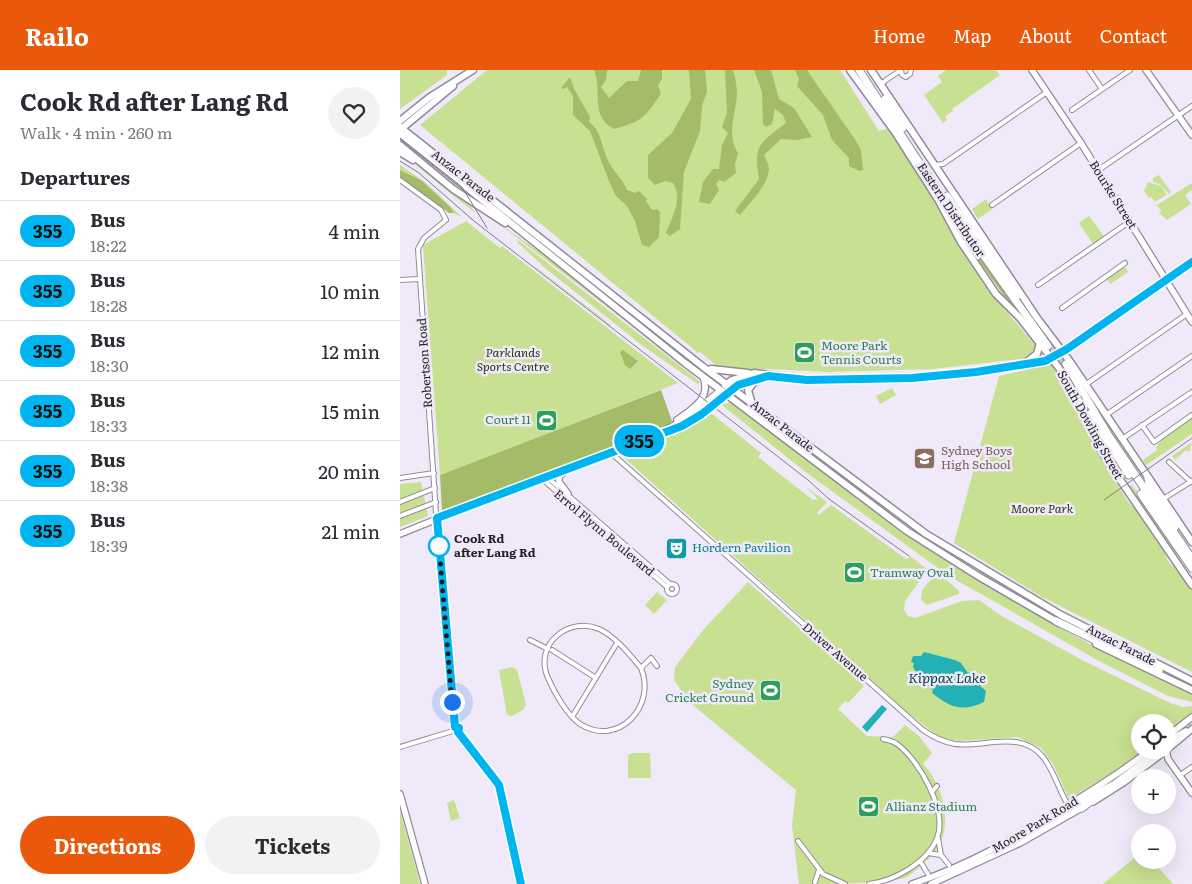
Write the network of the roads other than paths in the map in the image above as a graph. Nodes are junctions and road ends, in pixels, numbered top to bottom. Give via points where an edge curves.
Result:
1 (473, 70) edge
2 (850, 70) edge
3 (855, 70) edge
4 (859, 70) edge
5 (864, 70) edge
6 (871, 70) edge
7 (901, 70) edge
8 (911, 70) edge
9 (1032, 70) edge
10 (1089, 70) edge
11 (1130, 70) edge
12 (1146, 70) edge
13 (461, 78) junction
14 (884, 81) dead end
15 (1102, 89) junction
16 (1047, 92) junction
17 (1192, 106) edge
18 (1072, 110) dead end
19 (891, 117) junction
20 (1179, 117) junction
21 (400, 121) edge
22 (400, 130) edge
23 (1192, 135) edge
24 (1081, 143) junction
25 (400, 145) edge
26 (400, 152) edge
27 (438, 157) junction
28 (933, 164) junction
29 (943, 164) junction
30 (425, 167) junction
31 (1097, 171) junction
32 (940, 174) junction
33 (400, 180) edge
34 (473, 193) junction
35 (992, 205) dead end
36 (1129, 222) junction
37 (515, 228) junction
38 (1192, 262) edge
39 (1125, 263) dead end
40 (420, 278) junction
41 (400, 280) edge
42 (1166, 280) junction
43 (1038, 286) dead end
44 (1017, 296) tunnel mouth
45 (1062, 308) dead end
46 (1187, 314) junction
47 (1192, 322) edge
48 (1040, 343) junction
49 (1048, 346) dead end
50 (1062, 352) junction
51 (1192, 356) edge
52 (1052, 358) junction
53 (1066, 364) tunnel mouth
54 (1022, 365) junction
55 (702, 366) junction
56 (703, 377) junction
57 (754, 377) junction
58 (1084, 385) junction
59 (730, 386) junction
60 (724, 392) junction
61 (1192, 392) edge
62 (753, 403) junction
63 (1090, 414) tunnel mouth
64 (1192, 415) edge
65 (1106, 416) junction
66 (1142, 425) junction
67 (665, 429) junction
68 (1125, 437) dead end
69 (646, 438) junction
70 (610, 452) junction
71 (1169, 462) dead end
72 (567, 469) junction
73 (434, 473) junction
74 (544, 477) junction
75 (400, 478) edge
76 (1148, 478) junction
77 (1191, 482) edge
78 (435, 488) junction
79 (568, 494) junction
80 (1163, 500) junction
81 (400, 502) edge
82 (436, 502) junction
83 (400, 516) edge
84 (437, 518) junction
85 (400, 534) edge
86 (1192, 542) edge
87 (1192, 553) edge
88 (1192, 559) edge
89 (1192, 568) edge
90 (1192, 585) edge
91 (1056, 621) junction
92 (530, 640) dead end
93 (618, 643) junction
94 (550, 649) junction
95 (657, 666) dead end
96 (641, 668) junction
97 (1160, 671) tunnel mouth
98 (596, 678) junction
99 (1192, 681) edge
100 (1192, 690) edge
101 (572, 717) junction
102 (1192, 717) edge
103 (455, 727) junction
104 (1192, 728) edge
105 (1176, 730) edge
106 (453, 731) junction
107 (458, 732) junction
108 (1176, 737) edge
109 (883, 739) dead end
110 (1176, 742) edge
111 (400, 747) edge
112 (1145, 759) edge
113 (1146, 759) edge
114 (1147, 759) edge
115 (1149, 759) edge
116 (1164, 759) edge
117 (1168, 759) edge
118 (1192, 766) edge
119 (1179, 776) junction
120 (1115, 784) junction
121 (937, 786) dead end
122 (932, 792) junction
123 (400, 794) edge
124 (1192, 794) edge
125 (1088, 798) junction
126 (1068, 806) junction
127 (1082, 808) junction
128 (1031, 837) junction
129 (938, 838) junction
130 (798, 841) dead end
131 (999, 850) junction
132 (928, 853) junction
133 (941, 855) junction
134 (920, 861) junction
135 (949, 865) dead end
136 (819, 870) junction
137 (928, 874) dead end
138 (815, 882) dead end
139 (830, 882) edge
140 (424, 884) edge
141 (521, 884) edge
142 (845, 884) edge
143 (870, 884) edge
144 (914, 884) edge
145 (931, 884) edge

1 - 13 main road
2 - 48 main road, South Dowling Street via 890,125 939,201 960,242 996,294
3 - 19 highway
4 - 19 highway, Eastern Distributor
5 - 44 highway, Eastern Distributor
6 - 28 main road, South Dowling Street
7 - 8 street via 906,77
7 - 14 street
9 - 16 street, Bourke Street
10 - 15 street
11 - 15 street
12 - 20 street
13 - 21 main road
13 - 22 main road
15 - 18 street
16 - 24 street, Bourke Street
16 - 29 street
17 - 20 street
19 - 49 highway, Eastern Distributor via 939,192
20 - 23 street
20 - 31 street
22 - 27 main road, Anzac Parade
22 - 34 main road, Anzac Parade
24 - 31 street, Bourke Street
24 - 35 street
25 - 30 main road, Anzac Parade
26 - 30 main road
27 - 34 main road via 443,166 469,186
27 - 55 main road, Anzac Parade
28 - 29 street
28 - 32 main road, South Dowling Street
29 - 32 street
30 - 37 main road, Anzac Parade
31 - 36 street, Bourke Street
32 - 50 main road, South Dowling Street
33 - 40 street, Robertson Road via 441,210 446,220 420,243
34 - 37 main road, Anzac Parade
36 - 42 street, Bourke Street
36 - 43 street
37 - 56 main road, Anzac Parade
38 - 42 main road
39 - 45 street
40 - 41 street
40 - 73 street, Robertson Road
42 - 46 street, Bourke Street
42 - 50 main road
46 - 47 street, Bourke Street
46 - 58 street
48 - 52 main road, South Dowling Street
48 - 54 main road via 1037,354
50 - 52 main road
50 - 58 main road, South Dowling Street
51 - 65 street
52 - 54 main road
52 - 90 main road, South Dowling Street via 1080,402 1108,462
53 - 88 highway via 1109,436
54 - 57 main road via 905,378 807,380
55 - 57 main road
55 - 59 main road, Anzac Parade
56 - 60 main road, Anzac Parade
56 - 67 street via 706,389 703,398
57 - 59 main road
57 - 62 main road via 748,390
58 - 65 main road, South Dowling Street
59 - 60 main road
59 - 62 main road, Anzac Parade
60 - 67 street
60 - 69 street via 690,422
60 - 91 main road, Anzac Parade via 921,540
61 - 66 street
62 - 99 main road, Anzac Parade via 939,542 1061,615
63 - 89 highway
64 - 66 street via 1154,442
65 - 76 main road, South Dowling Street
66 - 68 street
67 - 69 street
69 - 70 street
70 - 72 street
70 - 126 street, Driver Avenue via 923,730 953,744 1007,741 1029,745 1046,760
71 - 77 street
72 - 74 street
72 - 79 street via 558,479
73 - 75 street
73 - 78 street, Robertson Road
74 - 79 street, Errol Flynn Boulevard
74 - 79 street, Errol Flynn Boulevard via 668,586
74 - 84 street
76 - 80 main road, South Dowling Street
76 - 87 highway
77 - 80 street
78 - 81 street
78 - 82 street, Robertson Road
80 - 86 main road, South Dowling Street
82 - 83 street
82 - 84 street, Robertson Road
84 - 85 street
84 - 103 street, Robertson Road
91 - 97 highway
91 - 100 main road, Anzac Parade via 1109,651
92 - 94 street
93 - 94 street via 600,629 582,625 564,629 556,635
93 - 96 street
93 - 98 street
94 - 98 street
94 - 101 street via 545,665 548,678
95 - 96 street via 651,658
96 - 101 street via 646,689 641,707 630,720 614,728 599,730
98 - 101 street
102 - 105 street
103 - 106 street
103 - 107 street via 459,728
104 - 108 street
104 - 110 street, Moore Park Road
106 - 107 street
106 - 111 street
107 - 141 street via 499,785
109 - 122 street via 896,742 909,755
112 - 126 street, Moore Park Road
113 - 125 street
114 - 120 highway
115 - 127 street, Moore Park Road via 1124,783
116 - 119 street
117 - 119 street
118 - 119 street
119 - 124 street
120 - 125 highway
120 - 127 highway
121 - 122 street
122 - 129 street via 938,812
123 - 140 street
125 - 126 street via 1073,807
126 - 128 street via 1066,812
126 - 131 street, Moore Park Road
127 - 128 street, Moore Park Road
128 - 131 street, Moore Park Road
129 - 132 street
129 - 133 street
130 - 136 street
131 - 144 street, Moore Park Road
131 - 145 street, Moore Park Road
132 - 133 street
132 - 134 street
133 - 135 street
134 - 137 street
134 - 143 street via 890,878
136 - 138 street
136 - 139 street
139 - 142 street

